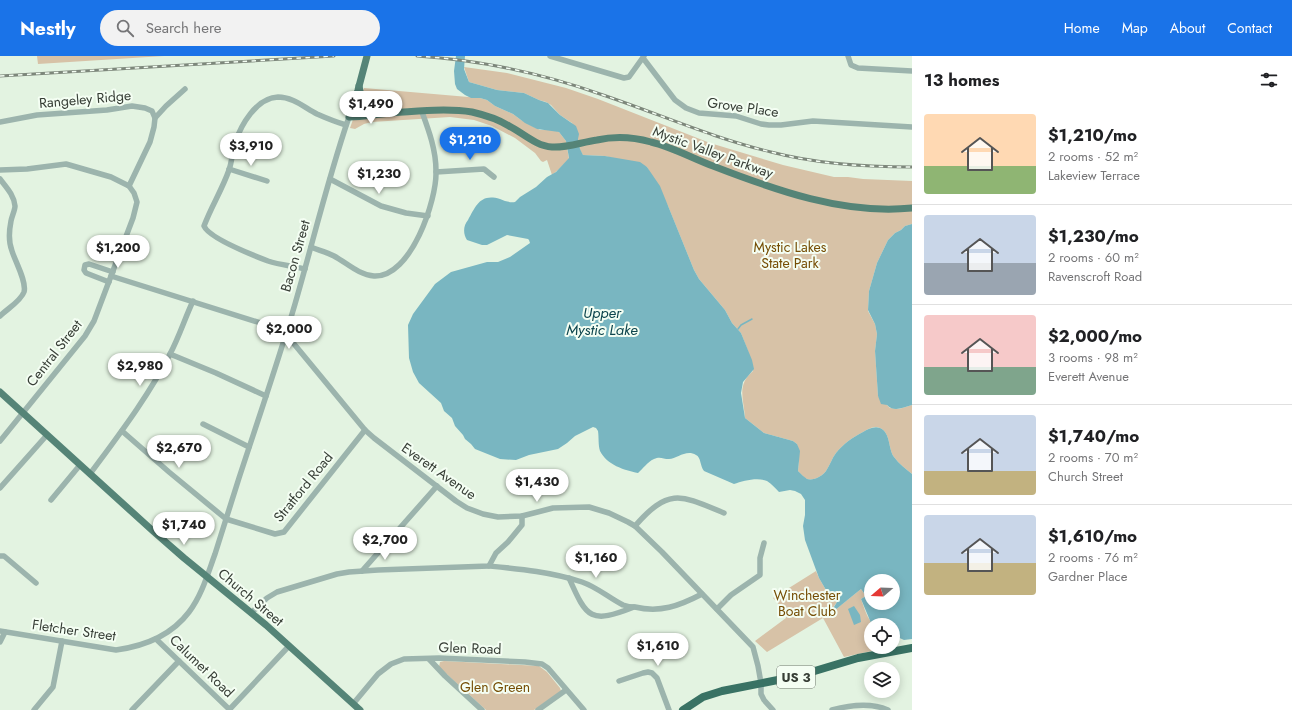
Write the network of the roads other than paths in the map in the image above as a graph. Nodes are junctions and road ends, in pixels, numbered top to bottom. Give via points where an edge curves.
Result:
1 (367, 56) edge
2 (550, 56) edge
3 (848, 56) edge
4 (644, 57) edge
5 (912, 71) edge
6 (359, 85) junction
7 (185, 89) dead end
8 (351, 109) junction
9 (374, 110) junction
10 (422, 112) junction
11 (392, 113) junction
12 (349, 116) junction
13 (155, 118) junction
14 (0, 122) edge
15 (346, 125) junction
16 (912, 127) edge
17 (229, 169) junction
18 (0, 170) edge
19 (436, 172) junction
20 (494, 177) dead end
21 (0, 179) edge
22 (330, 180) junction
23 (267, 181) dead end
24 (129, 186) junction
25 (912, 208) edge
26 (428, 216) junction
27 (311, 247) junction
28 (305, 269) junction
29 (111, 277) junction
30 (193, 301) junction
31 (0, 316) edge
32 (285, 333) junction
33 (170, 354) junction
34 (0, 392) edge
35 (266, 396) junction
36 (22, 412) junction
37 (203, 424) dead end
38 (122, 430) junction
39 (365, 430) junction
40 (47, 435) junction
41 (0, 441) edge
42 (249, 447) junction
43 (80, 465) junction
44 (90, 474) junction
45 (437, 486) junction
46 (0, 488) edge
47 (51, 500) dead end
48 (724, 513) dead end
49 (522, 516) junction
50 (226, 519) junction
51 (635, 526) junction
52 (764, 543) dead end
53 (0, 556) edge
54 (489, 566) junction
55 (362, 571) junction
56 (207, 577) junction
57 (569, 578) junction
58 (36, 583) dead end
59 (702, 594) junction
60 (634, 607) junction
61 (717, 609) junction
62 (251, 613) junction
63 (3, 631) edge
64 (156, 639) junction
65 (62, 641) junction
66 (0, 642) edge
67 (288, 647) junction
68 (912, 648) edge
69 (429, 659) junction
70 (179, 661) junction
71 (619, 681) dead end
72 (761, 683) junction
73 (566, 690) junction
74 (352, 704) junction
75 (34, 710) edge
76 (132, 710) edge
77 (230, 710) edge
78 (360, 710) edge
79 (482, 710) edge
80 (538, 710) edge
81 (584, 710) edge
82 (669, 710) edge
83 (683, 710) edge
84 (773, 710) edge
85 (832, 710) edge
86 (888, 710) edge

1 - 6 main road, Bacon Street
2 - 4 street, Grove Place via 624,78 629,77
3 - 5 street via 850,64 858,68
4 - 16 street, Grove Place via 675,100 699,113 736,116 769,125 813,120
6 - 8 main road, Bacon Street
6 - 9 main road via 363,100
7 - 13 street
8 - 9 main road, Mystic Valley Parkway
8 - 12 main road, Bacon Street
9 - 11 main road, Mystic Valley Parkway
10 - 11 main road, Mystic Valley Parkway
10 - 19 street via 432,137
10 - 25 main road, Mystic Valley Parkway via 455,111 484,115 508,125 542,145 551,147 608,138 640,139 660,144 744,178 836,204 864,208
11 - 12 main road, Mystic Valley Parkway
12 - 15 street, Bacon Street
13 - 14 street, Rangeley Ridge via 152,111 132,106 37,115
13 - 24 street via 150,142
15 - 17 street via 325,118 291,100 271,98 256,108 241,128 234,144
15 - 22 street, Bacon Street
17 - 23 street
17 - 28 street via 204,226 206,230 249,254
18 - 24 street via 66,164 111,177
19 - 20 street via 484,169
19 - 26 street
21 - 31 street via 9,189 15,207 9,235 24,288 21,297
22 - 26 street via 381,206
22 - 27 street, Bacon Street
24 - 29 street, Central Street via 137,202
26 - 27 street via 401,263 382,275 359,272 333,256
27 - 28 street, Bacon Street
28 - 32 street, Bacon Street
29 - 30 street
29 - 36 street, Central Street via 94,321 87,332
30 - 32 street
30 - 33 street
32 - 35 street, Bacon Street
32 - 39 street, Everett Avenue
33 - 35 street
33 - 38 street
34 - 36 main road, Church Street
35 - 42 street, Bacon Street
36 - 40 main road, Church Street
36 - 41 street, Central Street
37 - 42 street
38 - 44 street
38 - 50 street
39 - 45 street, Everett Avenue
39 - 50 street, Stratford Road via 284,532 275,534
40 - 43 main road, Church Street
40 - 46 street
42 - 50 street, Bacon Street
43 - 44 main road, Church Street
43 - 47 street
44 - 56 main road, Church Street
45 - 49 street, Everett Avenue via 467,508 483,514 498,517
45 - 55 street
48 - 51 street via 697,501 673,498 646,513
49 - 51 street, Everett Avenue via 553,508 589,507 609,513
49 - 54 street via 522,525 496,554
50 - 56 street, Bacon Street
51 - 59 street, Everett Avenue
52 - 61 street via 760,558 760,575
53 - 58 street via 4,556
54 - 55 street
54 - 57 street via 536,571
55 - 62 street via 337,574 277,592
56 - 62 main road, Church Street
56 - 64 street, Fletcher Street via 189,612 179,623
57 - 60 street via 584,582 623,605
57 - 60 street via 582,606 591,615 610,616
59 - 60 street via 685,603 658,610
59 - 61 street, Everett Avenue
61 - 72 street, Everett Avenue via 753,647
62 - 67 main road, Church Street
63 - 65 street, Fletcher Street
63 - 66 street
64 - 65 street, Fletcher Street via 116,650
64 - 70 street, Calumet Road
65 - 75 street via 53,687
67 - 74 main road, Church Street
67 - 77 street
68 - 72 highway, US 3 via 858,658 808,674
69 - 73 street, Glen Road via 520,661 542,664
69 - 74 street, Glen Road via 404,659 391,664 378,674
69 - 79 street
70 - 76 street
70 - 77 street, Calumet Road
71 - 82 street via 643,673 652,673 657,678
72 - 83 highway, US 3 via 708,695
72 - 84 street, Everett Avenue via 760,694
73 - 80 street
73 - 81 street, Glen Road
74 - 78 main road, Church Street
85 - 86 street via 872,705

